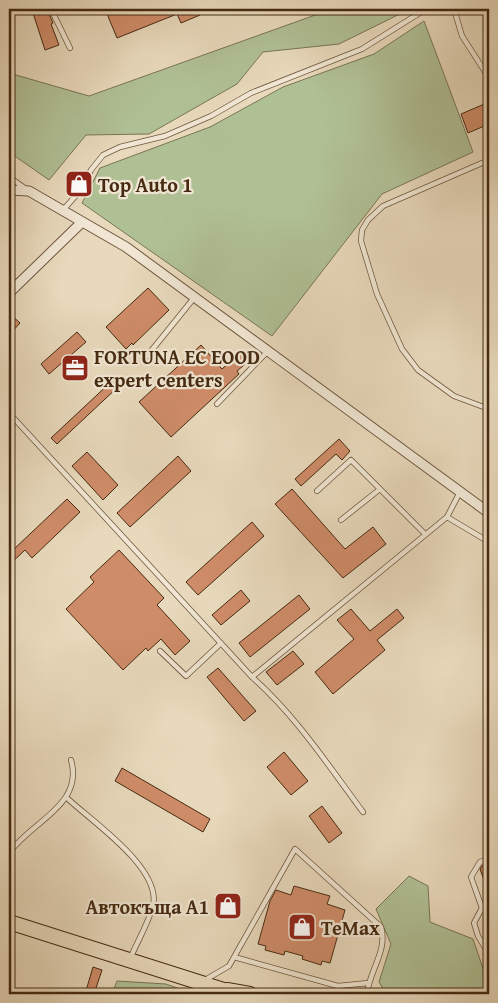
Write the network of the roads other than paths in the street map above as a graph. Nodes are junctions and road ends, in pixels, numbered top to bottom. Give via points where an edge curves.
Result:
1 (51, 9) edge
2 (426, 9) edge
3 (454, 9) edge
4 (70, 48) dead end
5 (489, 78) edge
6 (489, 160) edge
7 (9, 177) edge
8 (9, 190) edge
9 (29, 191) junction
10 (62, 211) junction
11 (81, 222) junction
12 (9, 293) edge
13 (194, 298) junction
14 (267, 352) junction
15 (147, 356) dead end
16 (217, 404) dead end
17 (489, 409) edge
18 (9, 414) edge
19 (380, 489) junction
20 (317, 491) dead end
21 (460, 492) junction
22 (489, 513) edge
23 (447, 517) junction
24 (341, 520) dead end
25 (424, 533) junction
26 (489, 542) edge
27 (221, 643) junction
28 (160, 651) dead end
29 (252, 677) junction
30 (71, 760) dead end
31 (67, 798) junction
32 (363, 812) dead end
33 (9, 852) edge
34 (489, 859) edge
35 (9, 922) edge
36 (489, 954) edge
37 (234, 957) junction
38 (130, 960) junction
39 (368, 983) junction
40 (208, 985) junction
41 (236, 994) edge
42 (250, 994) edge
43 (367, 994) edge

1 - 4 lane
2 - 10 lane via 362,49 251,93 211,116 165,136 120,147 103,155 80,191
3 - 5 lane via 462,36
6 - 17 lane via 383,206 368,220 362,230 361,242 378,294 402,349 418,370 454,396
7 - 9 lane
8 - 9 street
9 - 10 street
10 - 11 street
11 - 12 street
11 - 13 street via 126,247
13 - 14 street
13 - 15 lane
14 - 16 lane
14 - 21 street
18 - 27 lane
19 - 20 lane via 351,460
19 - 24 lane
19 - 25 lane
21 - 22 street
21 - 23 lane
23 - 25 lane
23 - 26 lane
25 - 29 lane
27 - 28 lane via 186,676
27 - 29 lane
29 - 32 lane via 274,696 309,738
30 - 31 lane via 75,774 73,788
31 - 33 lane
31 - 38 lane via 134,858 150,882 153,906
34 - 36 lane via 480,862 471,877 482,908 474,924
35 - 38 main road
37 - 39 lane via 338,986
37 - 39 lane via 295,849 382,927 384,944
37 - 40 lane
38 - 40 main road
39 - 43 lane
40 - 41 main road
40 - 42 main road

